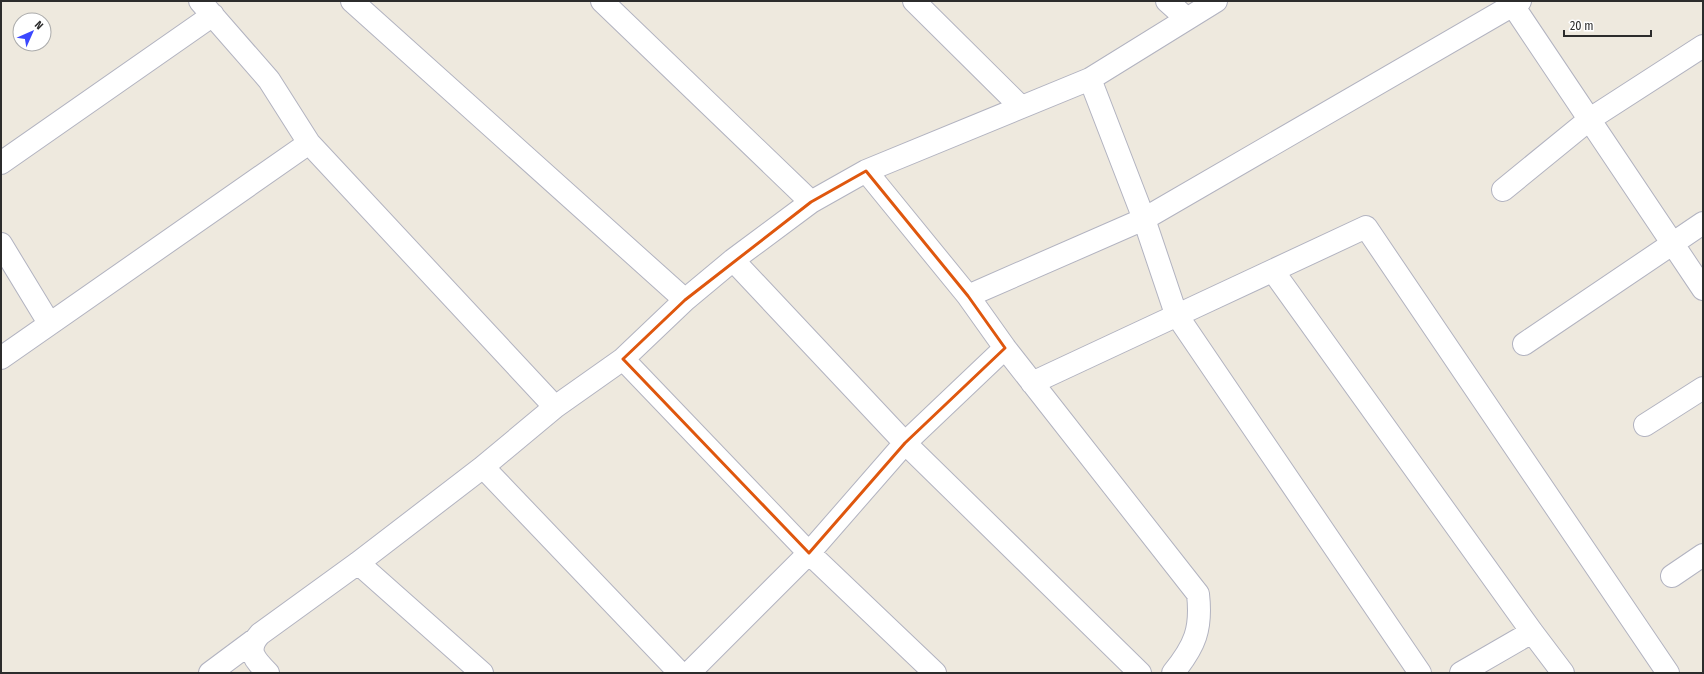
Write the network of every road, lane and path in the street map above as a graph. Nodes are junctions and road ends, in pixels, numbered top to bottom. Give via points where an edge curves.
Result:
1 (352, 1) edge
2 (602, 1) edge
3 (914, 1) edge
4 (1167, 1) edge
5 (1216, 1) edge
6 (1514, 2) edge
7 (206, 8) edge
8 (1186, 18) junction
9 (1703, 46) edge
10 (1090, 79) junction
11 (1021, 107) junction
12 (1590, 119) junction
13 (309, 143) junction
14 (1, 163) edge
15 (866, 171) junction
16 (1503, 190) dead end
17 (811, 202) junction
18 (1144, 219) junction
19 (1703, 223) edge
20 (1674, 243) junction
21 (1, 244) edge
22 (733, 260) junction
23 (1273, 271) junction
24 (1703, 289) edge
25 (968, 296) junction
26 (685, 300) junction
27 (1176, 314) junction
28 (49, 323) junction
29 (1524, 344) dead end
30 (1005, 348) junction
31 (1, 358) edge
32 (623, 359) junction
33 (1032, 383) junction
34 (1703, 388) edge
35 (555, 407) junction
36 (1645, 425) dead end
37 (905, 443) junction
38 (483, 467) junction
39 (809, 553) junction
40 (1703, 555) edge
41 (358, 563) junction
42 (1672, 576) dead end
43 (1532, 632) junction
44 (253, 641) junction
45 (210, 673) edge
46 (268, 673) edge
47 (482, 673) edge
48 (680, 673) edge
49 (689, 673) edge
50 (935, 673) edge
51 (1140, 673) edge
52 (1173, 673) edge
53 (1420, 673) edge
54 (1461, 673) edge
55 (1563, 673) edge
56 (1668, 673) edge

1 - 26 street
2 - 17 street
3 - 11 street
4 - 8 street
5 - 8 street
6 - 12 street
6 - 18 street
7 - 13 street via 269,80
7 - 14 street
8 - 10 street
9 - 12 street
10 - 11 street
10 - 18 street
11 - 15 street
12 - 16 street
12 - 20 street
13 - 28 street
13 - 35 street
15 - 17 street
15 - 25 street
17 - 22 street
18 - 25 street
18 - 27 street
19 - 20 street
20 - 24 street
20 - 29 street
21 - 28 street
22 - 26 street
22 - 37 street
23 - 27 street
23 - 43 street
23 - 56 street via 1366,227
25 - 30 street
26 - 32 street
27 - 33 street
27 - 53 street
28 - 31 street
30 - 33 street
30 - 37 street
32 - 35 street
32 - 39 street
33 - 52 street via 1198,594 1198,634 1188,655
34 - 36 street
35 - 38 street
37 - 39 street
37 - 51 street
38 - 41 street
38 - 48 street
39 - 49 street
39 - 50 street
40 - 42 street
41 - 44 street
41 - 47 street
43 - 54 street
43 - 55 street
44 - 45 street
44 - 46 street via 252,652

